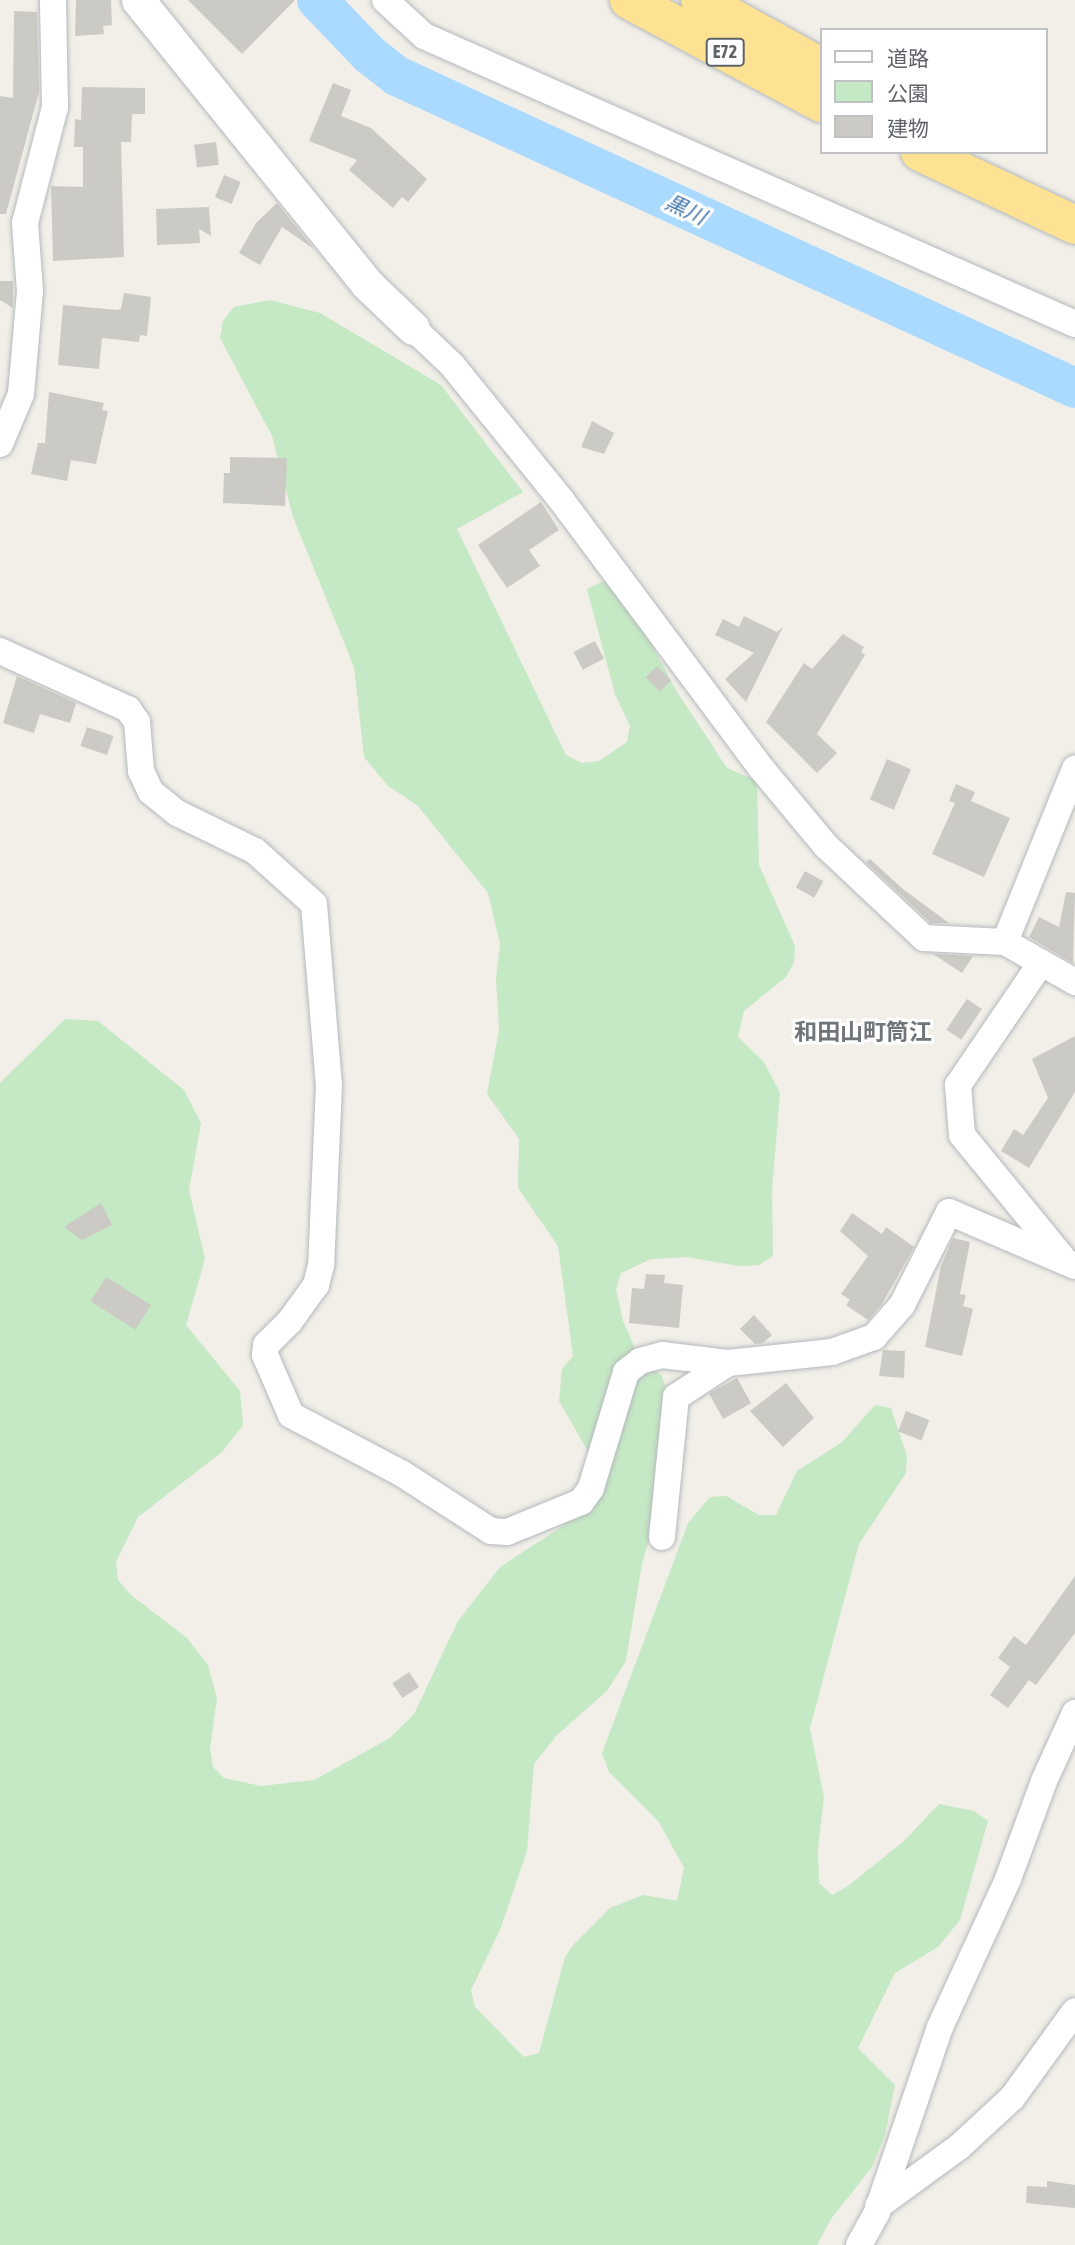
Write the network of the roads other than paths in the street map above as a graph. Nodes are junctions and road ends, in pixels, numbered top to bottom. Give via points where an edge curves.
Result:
1 (53, 0) edge
2 (138, 0) edge
3 (385, 0) edge
4 (629, 0) edge
5 (700, 0) edge
6 (820, 66) edge
7 (820, 102) edge
8 (924, 154) edge
9 (986, 154) edge
10 (1075, 201) edge
11 (1075, 225) edge
12 (1075, 324) edge
13 (413, 328) joint
14 (0, 444) edge
15 (0, 651) edge
16 (1075, 769) edge
17 (1005, 942) junction
18 (1041, 963) junction
19 (1075, 982) edge
20 (1070, 1264) edge
21 (728, 1363) junction
22 (662, 1537) dead end
23 (1075, 1713) edge
24 (1075, 2011) edge
25 (878, 2206) junction
26 (859, 2245) edge

1 - 14 street via 55,107 25,223 30,291 21,394
2 - 13 street via 366,283
3 - 12 street via 424,36
4 - 7 highway, E72
5 - 6 highway, E72
8 - 11 highway
9 - 10 highway
13 - 17 street via 452,365 562,501 761,768 826,846 925,938
15 - 21 street via 128,709 137,722 141,771 151,792 177,813 255,851 314,904 329,1085 321,1265 316,1284 266,1345 265,1354 291,1415 401,1473 491,1531 507,1532 581,1502 591,1488 626,1372 640,1361 662,1355
16 - 17 street
17 - 18 street
18 - 19 street
18 - 20 street via 958,1085 962,1135
20 - 21 street via 949,1212 902,1305 874,1337 832,1352
21 - 22 street via 676,1396
23 - 25 street via 1008,1879 940,2027
24 - 25 street via 1012,2098 959,2147
25 - 26 street

